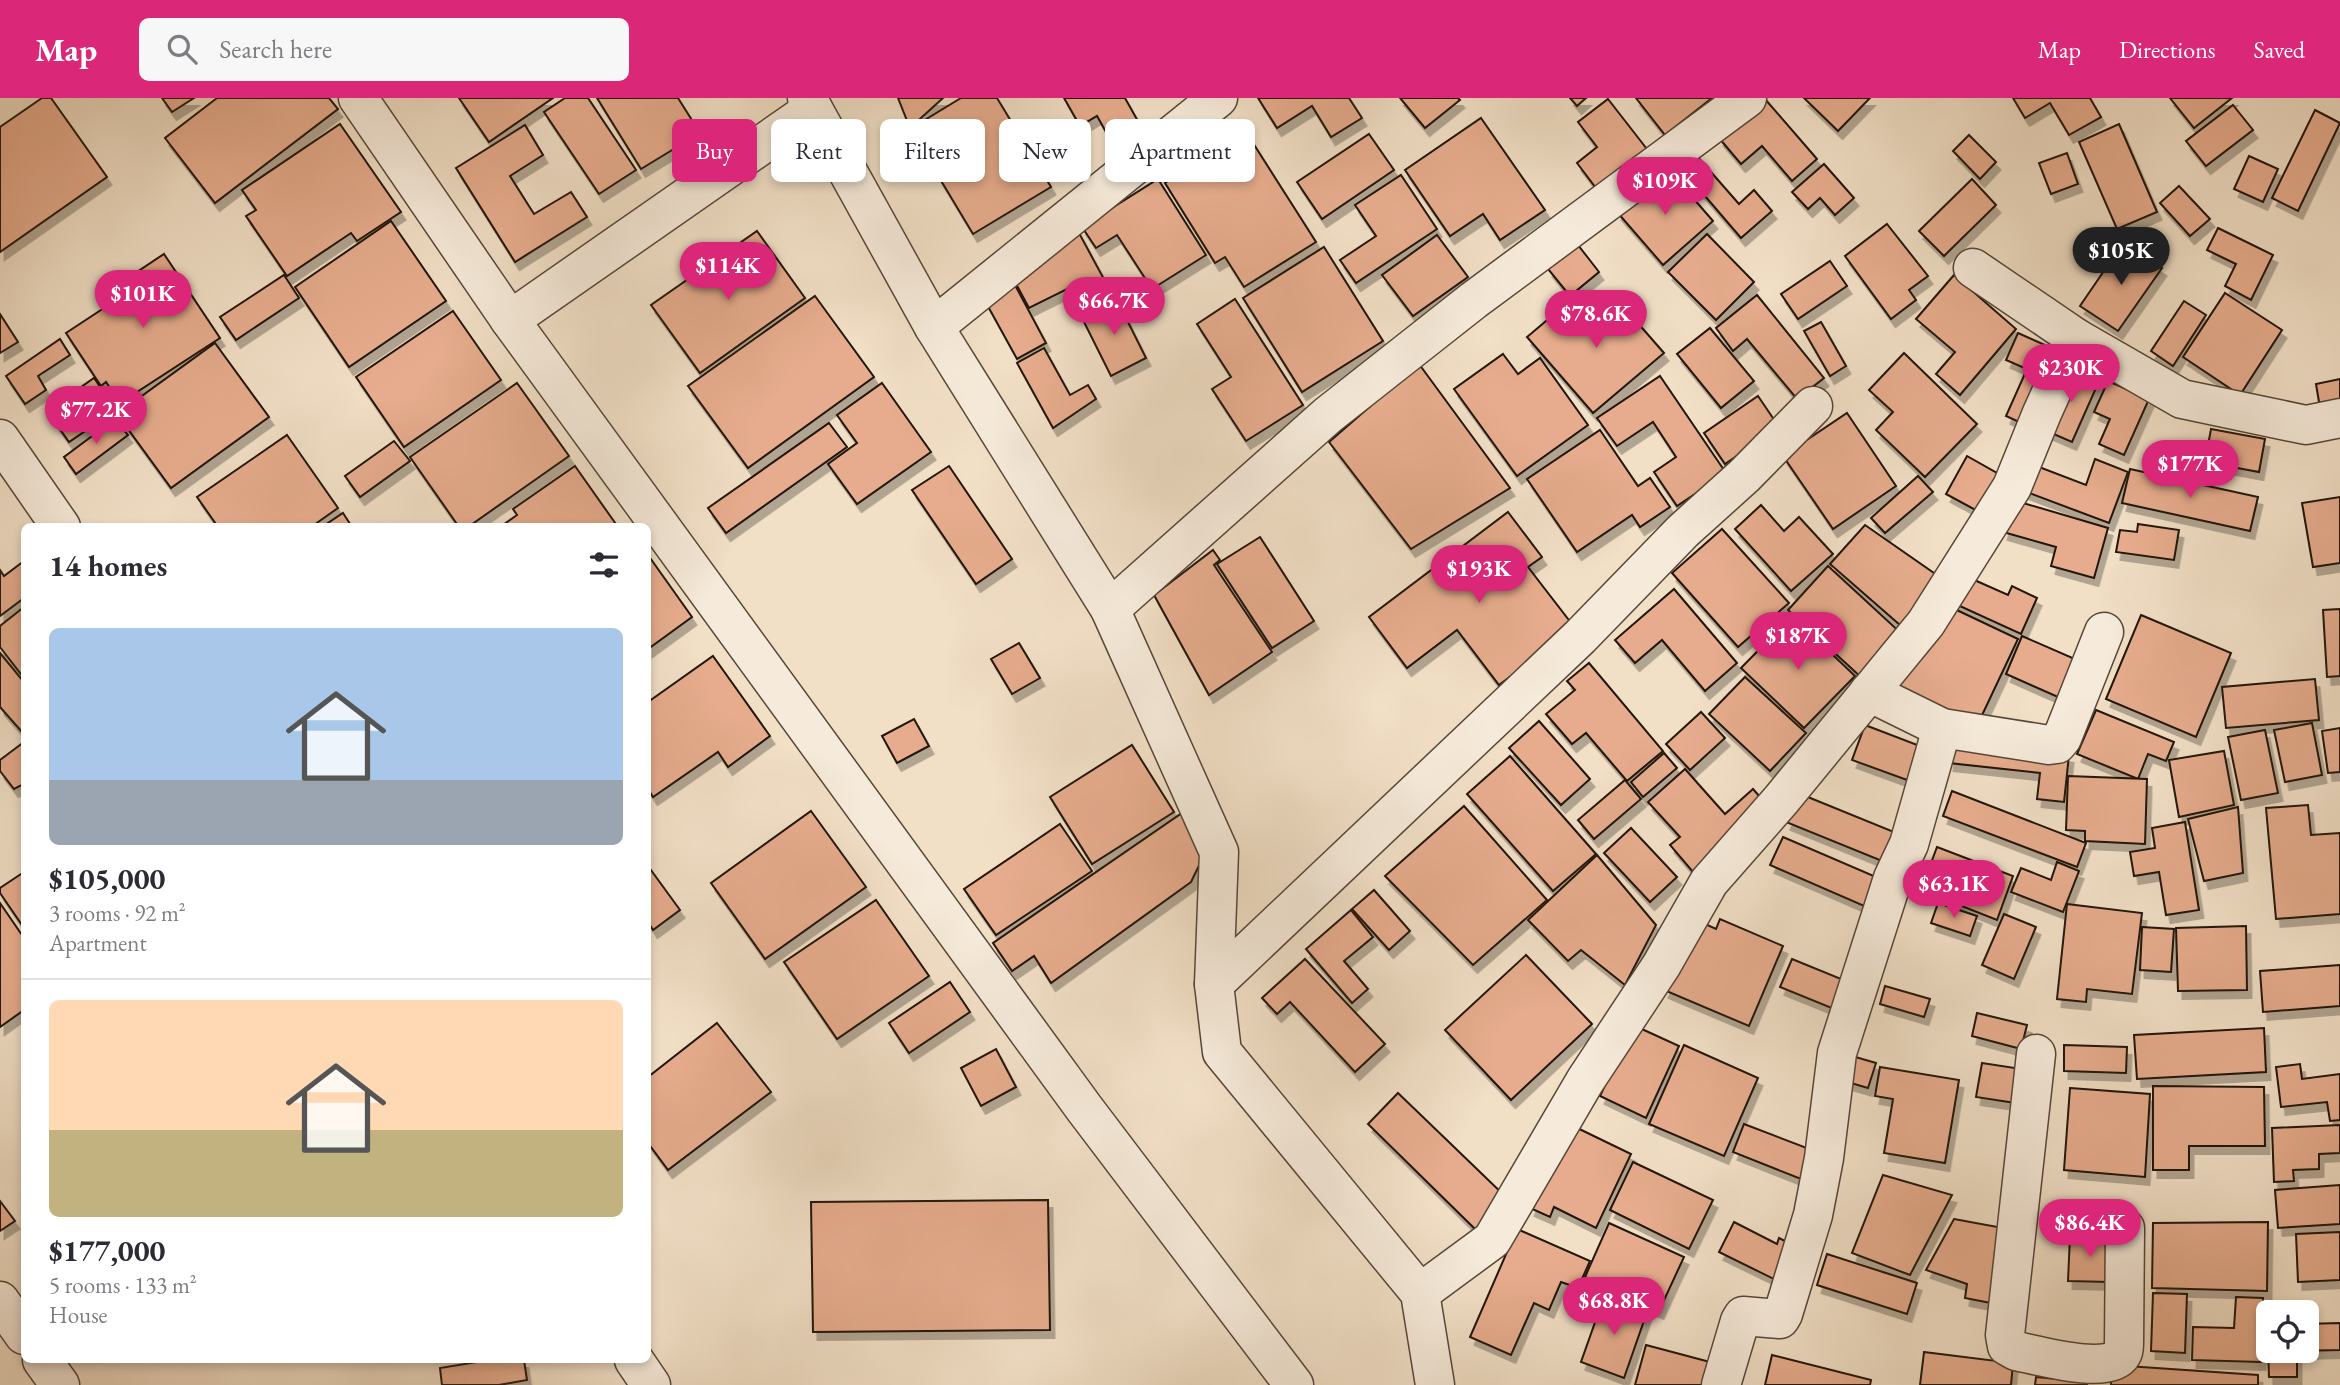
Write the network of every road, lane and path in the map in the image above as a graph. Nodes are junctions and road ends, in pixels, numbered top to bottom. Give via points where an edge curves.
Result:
1 (358, 98) edge
2 (1218, 98) edge
3 (1746, 98) edge
4 (810, 104) edge
5 (1973, 268) dead end
6 (510, 320) junction
7 (934, 327) junction
8 (2076, 338) junction
9 (1813, 406) dead end
10 (2340, 418) edge
11 (0, 439) edge
12 (58, 523) edge
13 (1110, 609) junction
14 (2104, 632) dead end
15 (1869, 692) junction
16 (1942, 728) junction
17 (1214, 984) junction
18 (2036, 1054) dead end
19 (2125, 1228) dead end
20 (1420, 1293) junction
21 (0, 1301) edge
22 (21, 1331) edge
23 (44, 1363) edge
24 (636, 1363) edge
25 (2093, 1375) edge
26 (60, 1385) edge
27 (651, 1385) edge
28 (1294, 1385) edge
29 (1435, 1385) edge
30 (1721, 1385) edge

1 - 6 street
2 - 7 street
3 - 13 street via 1328,415
4 - 6 street
4 - 7 street
5 - 8 street
6 - 28 street via 1084,1108
7 - 13 street
8 - 10 street via 2182,399 2306,425
8 - 15 street via 2012,487 1926,623
9 - 17 street via 1580,637
11 - 12 street
13 - 17 street via 1220,852
14 - 16 street via 2057,744
15 - 16 street
15 - 20 street via 1709,882 1492,1240
16 - 30 street via 1909,844 1893,878 1837,1053 1813,1215 1783,1314 1774,1320 1743,1316
17 - 20 street via 1222,1052
18 - 25 street via 2005,1335 2007,1346 2017,1351
19 - 25 street via 2122,1354
20 - 29 street
21 - 22 street
23 - 26 street
24 - 27 street

